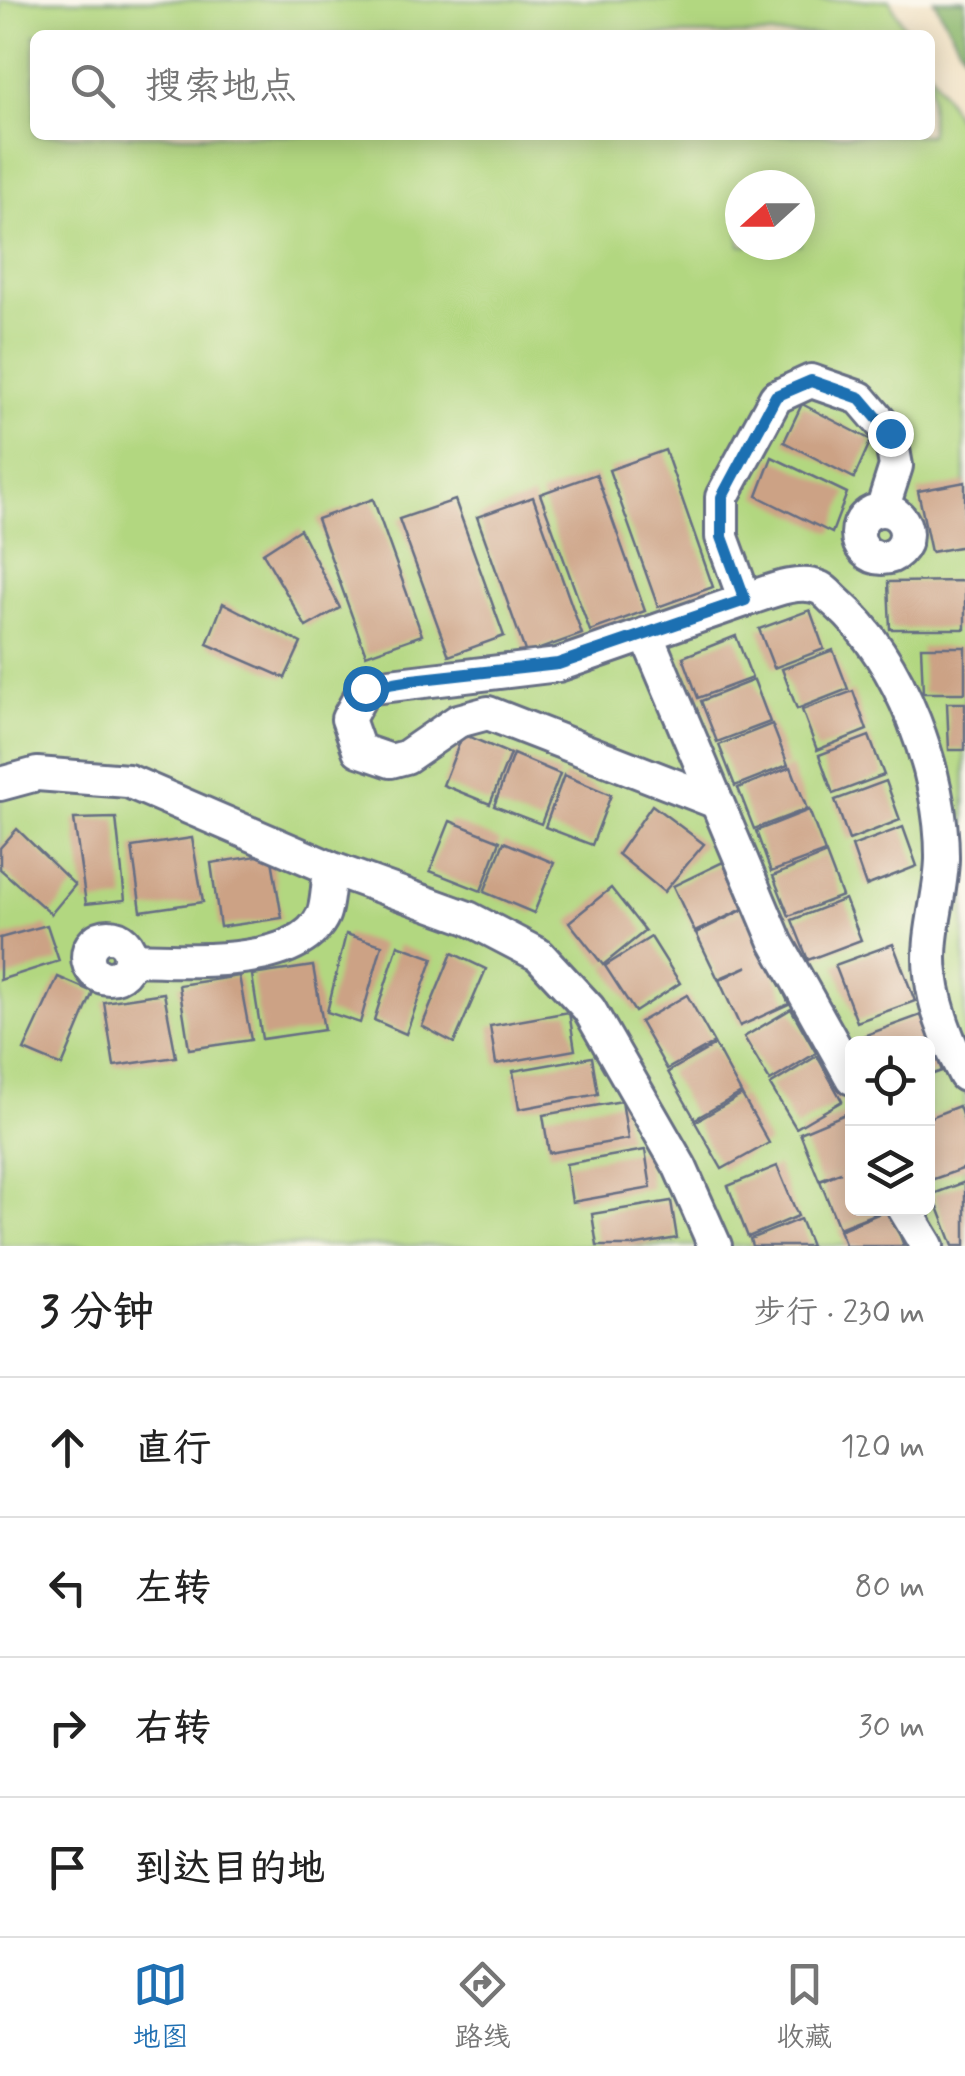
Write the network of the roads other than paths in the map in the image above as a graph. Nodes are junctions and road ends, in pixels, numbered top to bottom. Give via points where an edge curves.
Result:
1 (882, 510) dead end
2 (745, 600) junction
3 (646, 634) junction
4 (0, 784) edge
5 (714, 801) junction
6 (330, 868) junction
7 (130, 959) dead end
8 (845, 1065) edge
9 (965, 1074) edge
10 (909, 1216) edge
11 (715, 1246) edge
12 (927, 1246) edge

1 - 2 street via 896,466 890,433 860,398 811,381 776,396 722,497 722,537
2 - 3 street
2 - 9 street via 788,587 818,587 860,623 896,681 924,743 935,803 942,858 930,972 947,1040
3 - 5 street
3 - 5 street via 558,664 365,688 348,719 359,750 390,761 458,721 488,713
4 - 6 street via 37,774 128,780
5 - 8 street via 776,942
6 - 7 street via 323,916 301,941 259,956
6 - 11 street via 468,918 539,955 589,1009 680,1167
10 - 12 street

